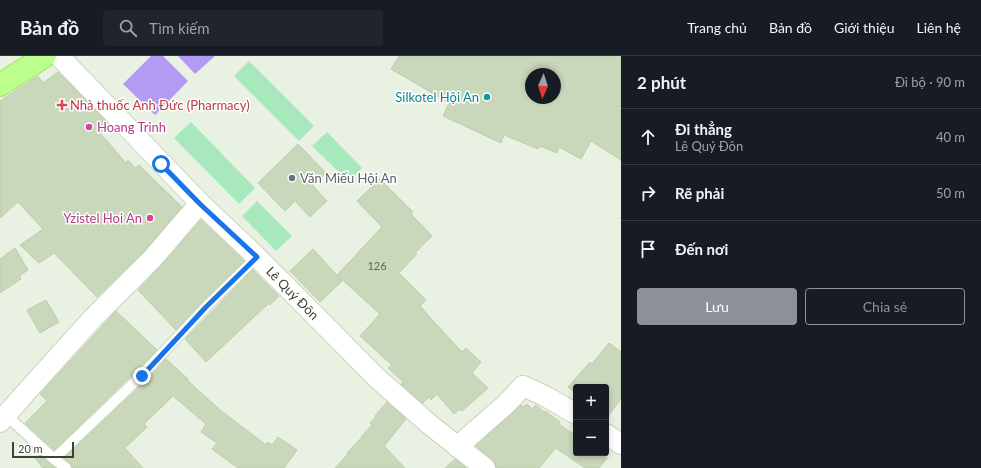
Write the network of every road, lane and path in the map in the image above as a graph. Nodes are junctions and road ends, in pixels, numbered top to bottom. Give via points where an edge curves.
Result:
1 (59, 56) edge
2 (31, 59) edge
3 (0, 84) edge
4 (200, 204) junction
5 (257, 257) junction
6 (573, 412) edge
7 (3, 419) edge
8 (609, 436) edge
9 (621, 444) edge
10 (457, 447) junction
11 (54, 459) junction
12 (66, 468) edge
13 (485, 468) edge

1 - 4 street, Lê Quý Đôn
2 - 3 main road
4 - 5 street, Lê Quý Đôn
4 - 7 street
5 - 10 street, Lê Quý Đôn via 378,379
5 - 11 lane via 142,376
6 - 10 street via 523,386
7 - 11 lane
8 - 9 street
10 - 13 street, Lê Quý Đôn
11 - 12 lane

